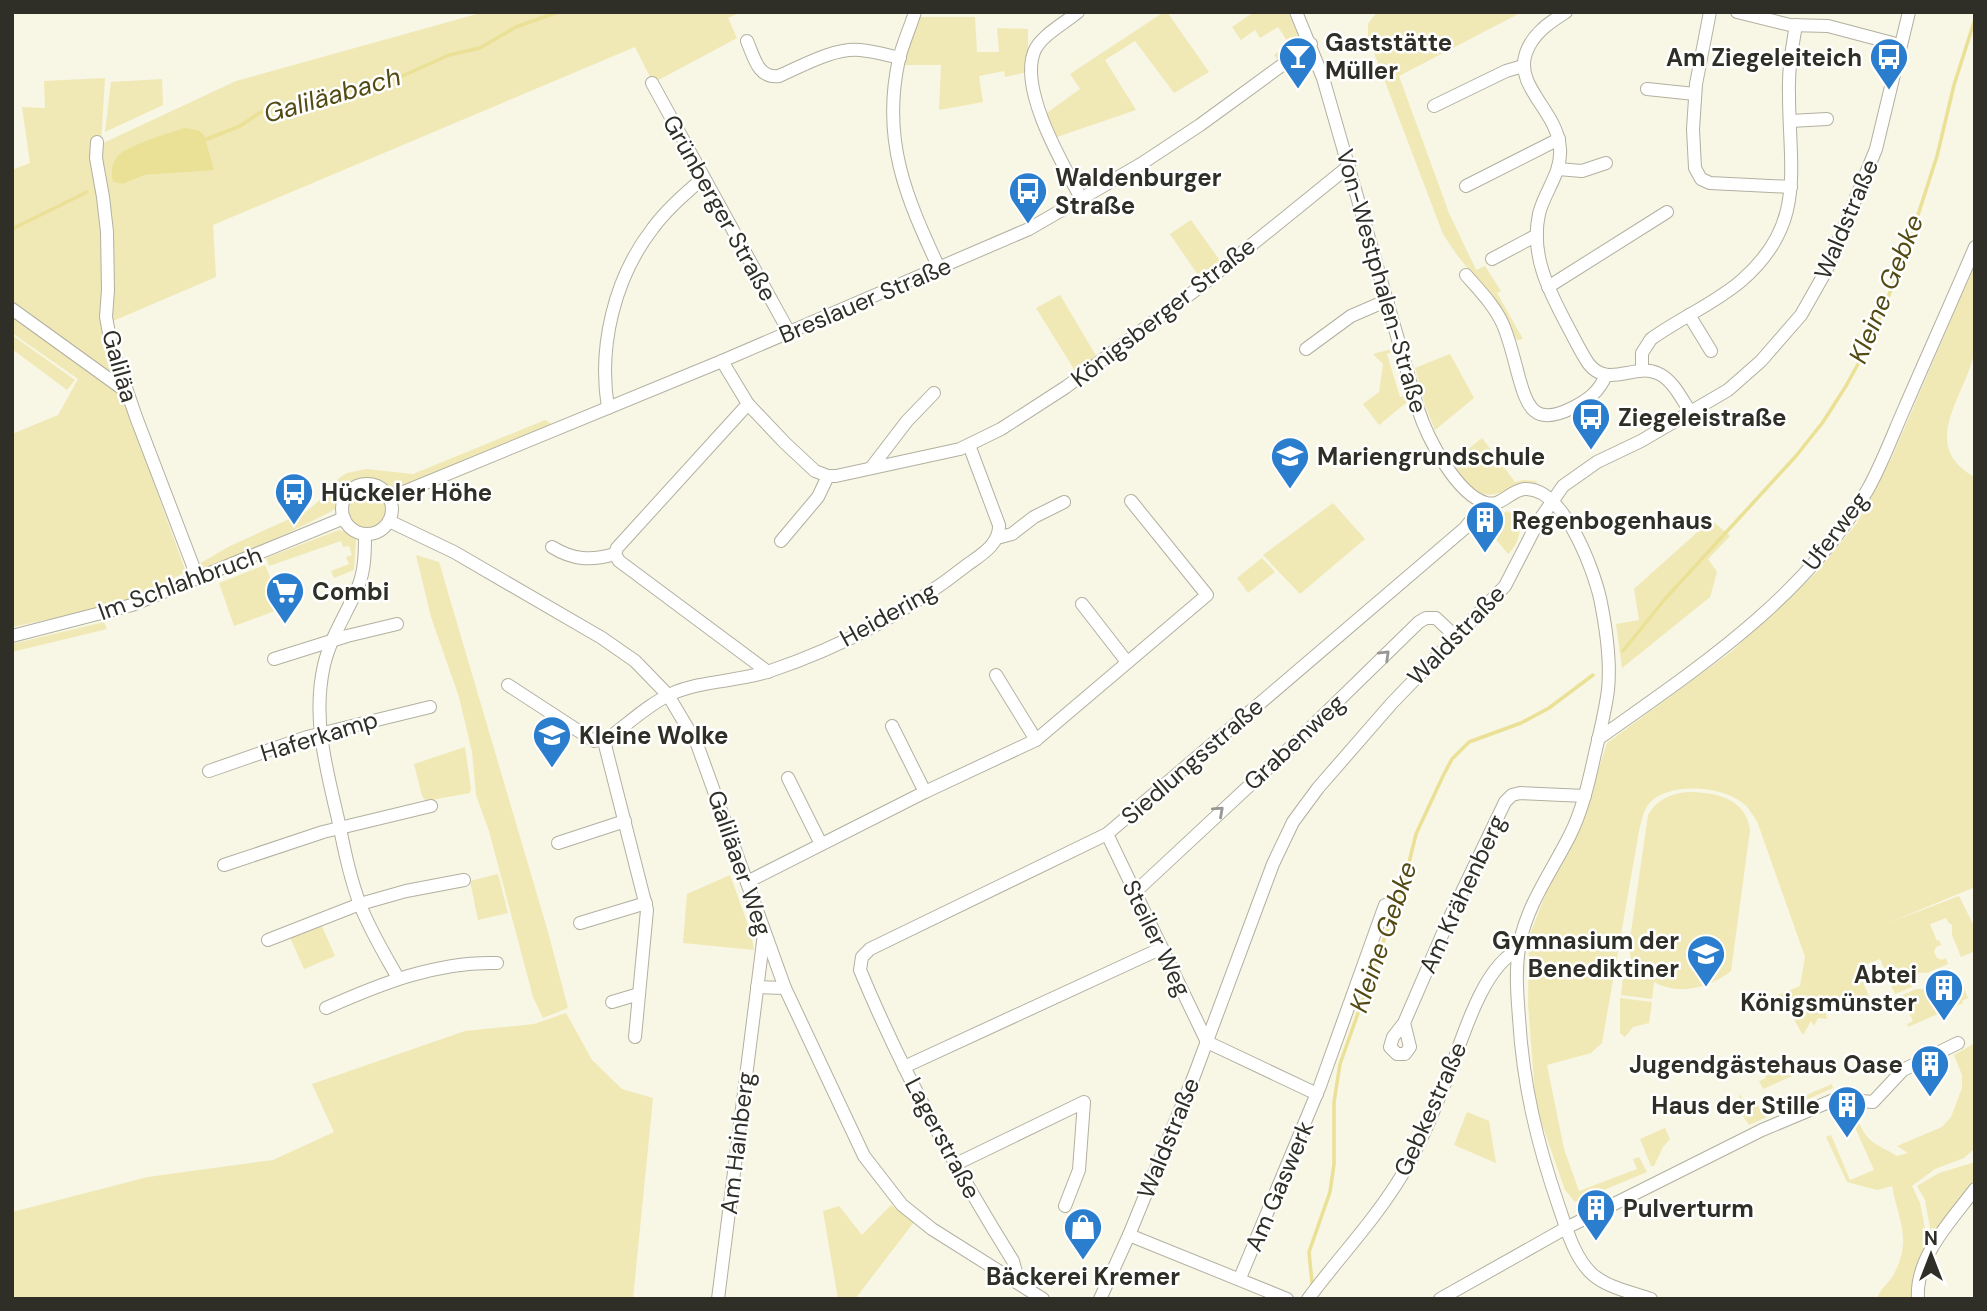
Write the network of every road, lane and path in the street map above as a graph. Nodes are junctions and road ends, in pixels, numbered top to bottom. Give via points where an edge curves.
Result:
1 (915, 12) edge
2 (1078, 12) edge
3 (1296, 12) edge
4 (1566, 12) edge
5 (1710, 12) edge
6 (1737, 12) edge
7 (1909, 12) edge
8 (1796, 25) junction
9 (747, 41) dead end
10 (1311, 44) junction
11 (1900, 45) junction
12 (900, 58) junction
13 (1523, 66) junction
14 (652, 83) dead end
15 (1647, 89) dead end
16 (1695, 94) junction
17 (1434, 106) dead end
18 (1828, 120) dead end
19 (1790, 121) junction
20 (1559, 139) junction
21 (97, 142) dead end
22 (1606, 163) dead end
23 (1349, 166) junction
24 (1558, 169) junction
25 (703, 178) junction
26 (1465, 186) dead end
27 (1791, 187) junction
28 (1082, 200) junction
29 (1667, 212) dead end
30 (1537, 235) junction
31 (1975, 247) edge
32 (1492, 259) dead end
33 (939, 268) junction
34 (1466, 275) dead end
35 (1548, 287) junction
36 (1388, 300) junction
37 (12, 309) edge
38 (1689, 315) junction
39 (789, 331) junction
40 (1306, 349) dead end
41 (1711, 351) dead end
42 (722, 361) junction
43 (1642, 370) junction
44 (1606, 375) junction
45 (127, 392) junction
46 (934, 393) dead end
47 (748, 404) junction
48 (608, 408) junction
49 (1691, 413) junction
50 (969, 446) junction
51 (871, 468) junction
52 (828, 476) junction
53 (389, 498) junction
54 (1553, 499) junction
55 (1131, 501) dead end
56 (1064, 502) dead end
57 (1485, 503) junction
58 (344, 519) junction
59 (389, 521) junction
60 (365, 534) junction
61 (997, 538) junction
62 (781, 541) dead end
63 (552, 547) dead end
64 (615, 554) junction
65 (198, 579) junction
66 (1082, 604) dead end
67 (397, 624) dead end
68 (12, 636) edge
69 (1456, 637) junction
70 (331, 641) junction
71 (274, 659) dead end
72 (1127, 662) junction
73 (768, 672) junction
74 (996, 675) dead end
75 (508, 685) dead end
76 (668, 695) junction
77 (430, 707) dead end
78 (892, 726) dead end
79 (320, 733) junction
80 (610, 737) junction
81 (1598, 739) junction
82 (1037, 740) junction
83 (209, 771) dead end
84 (788, 778) dead end
85 (925, 792) junction
86 (1585, 796) junction
87 (431, 806) dead end
88 (625, 821) junction
89 (340, 827) junction
90 (1107, 834) junction
91 (558, 843) dead end
92 (821, 844) junction
93 (224, 865) dead end
94 (464, 880) dead end
95 (747, 882) junction
96 (1134, 893) junction
97 (646, 903) junction
98 (360, 904) junction
99 (1385, 905) dead end
100 (580, 923) dead end
101 (764, 933) junction
102 (268, 940) dead end
103 (1162, 948) junction
104 (1518, 950) junction
105 (860, 961) joint
106 (497, 962) dead end
107 (398, 978) junction
108 (757, 987) junction
109 (785, 988) junction
110 (639, 994) junction
111 (612, 1002) dead end
112 (326, 1008) dead end
113 (1404, 1023) dead end
114 (635, 1037) dead end
115 (1207, 1042) junction
116 (1958, 1042) dead end
117 (904, 1067) junction
118 (1317, 1094) junction
119 (956, 1164) junction
120 (1975, 1189) edge
121 (1065, 1206) dead end
122 (1566, 1228) junction
123 (1129, 1235) junction
124 (1240, 1278) junction
125 (1014, 1279) junction
126 (718, 1299) edge
127 (1043, 1299) edge
128 (1100, 1299) edge
129 (1287, 1299) edge
130 (1308, 1299) edge
131 (1440, 1299) edge
132 (1651, 1299) edge
133 (1918, 1299) edge

1 - 12 street
2 - 28 street via 1034,52 1031,78 1048,132
3 - 10 street, Von-Westphalen-Straße
4 - 13 street via 1536,34
5 - 16 street
6 - 8 street
7 - 11 street, Waldstraße
8 - 11 street via 1828,26
8 - 19 street
9 - 12 street via 761,71 770,77 850,50
10 - 23 street, Von-Westphalen-Straße
10 - 28 street, Breslauer Straße via 1200,125
11 - 49 street, Waldstraße via 1876,149 1812,299 1747,374
12 - 33 street via 895,88 897,160 909,203
13 - 17 street
13 - 20 street via 1526,80 1552,119
14 - 25 street, Grünberger Straße
15 - 16 street
16 - 27 street via 1693,157 1701,179 1716,184
18 - 19 street
19 - 27 street
20 - 24 street
20 - 26 street
21 - 45 street, Galiläa via 107,232 106,317
22 - 24 street via 1583,171
23 - 36 street, Von-Westphalen-Straße
23 - 50 street, Königsberger Straße via 1114,352 1008,425
24 - 30 street via 1541,208
25 - 39 street, Grünberger Straße
25 - 48 street via 653,227 622,286 607,336
27 - 38 street via 1785,219 1766,254 1734,286
28 - 33 street, Breslauer Straße
29 - 35 street
30 - 32 street
30 - 35 street
31 - 81 street, Uferweg via 1868,488 1826,547 1782,598 1735,638
33 - 39 street, Breslauer Straße
34 - 44 street via 1502,323 1533,411 1552,416 1572,408 1595,393
35 - 44 street via 1588,363
36 - 40 street via 1351,316
36 - 57 street, Von-Westphalen-Straße via 1430,441 1452,474
37 - 45 street
38 - 41 street
38 - 43 street via 1647,343
39 - 42 street, Breslauer Straße
42 - 47 street
42 - 48 street, Breslauer Straße
43 - 44 street
43 - 49 street via 1657,372 1668,380
45 - 65 street, Galiläa
46 - 51 street
47 - 52 street via 806,464
47 - 64 street
48 - 53 street, Breslauer Straße
49 - 54 street, Waldstraße via 1597,462 1563,486
50 - 51 street
50 - 61 street via 999,525
51 - 52 street
52 - 62 street via 818,497
53 - 58 street via 376,486 359,486 346,496
53 - 59 street
54 - 57 street via 1527,489 1500,502
54 - 69 street, Waldstraße via 1505,586
54 - 81 street via 1580,546 1601,607 1609,678
55 - 72 street via 1207,595
56 - 61 street, Heidering via 1012,534
57 - 90 street, Siedlungsstraße via 1465,528
58 - 60 street
58 - 65 street, Im Schlahbruch
59 - 60 street via 379,531
59 - 76 street, Galiläaer Weg via 454,552 602,638 635,661
60 - 70 street via 358,586
61 - 73 street, Heidering via 903,610
63 - 64 street via 584,559
64 - 73 street
65 - 68 street, Im Schlahbruch via 132,605
66 - 72 street
67 - 70 street
96 -> 69 street, Grabenweg via 1423,619 1436,618
69 - 115 street, Waldstraße via 1392,703 1293,822 1272,864
70 - 71 street
70 - 79 street via 321,683
72 - 82 street
73 - 76 street, Heidering
74 - 82 street
75 - 80 street via 594,741
76 - 80 street, Heidering
76 - 95 street, Galiläaer Weg via 697,744
77 - 79 street, Haferkamp
78 - 85 street
79 - 83 street, Haferkamp
79 - 89 street
80 - 88 street via 605,748
81 - 86 street
82 - 85 street
84 - 92 street
85 - 92 street
86 - 104 street via 1529,912
86 - 113 street, Am Krähenberg via 1520,793 1505,802
87 - 89 street
88 - 91 street
88 - 97 street
89 - 93 street
89 - 98 street
90 - 96 street, Steiler Weg
90 - 105 street, Siedlungsstraße via 870,949
92 - 95 street
94 - 98 street
95 - 101 street, Galiläaer Weg
96 - 103 street, Steiler Weg
97 - 100 street
97 - 110 street
98 - 102 street
98 - 107 street
99 - 118 street, Am Gaswerk
101 - 108 street, Am Hainberg
101 - 109 street, Galiläaer Weg
103 - 115 street, Steiler Weg
103 - 117 street
104 - 122 street via 1516,988 1529,1104
104 - 130 street, Gebkestraße via 1506,958 1478,1001 1401,1176
105 - 117 street, Lagerstraße
106 - 107 street
107 - 112 street
108 - 109 street
108 - 126 street, Am Hainberg
109 - 125 street, Galiläaer Weg via 864,1156 887,1188 932,1229
110 - 111 street
110 - 114 street
115 - 118 street, Am Gaswerk
115 - 123 street, Waldstraße
116 - 122 street via 1903,1070 1873,1102 1832,1100
117 - 119 street, Lagerstraße
118 - 124 street, Am Gaswerk
119 - 121 street via 1084,1102 1079,1170
119 - 125 street, Lagerstraße via 1013,1261
120 - 133 street via 1927,1256 1919,1274
122 - 131 street
122 - 132 street via 1591,1273 1611,1286
123 - 124 street, Am Gaswerk
123 - 128 street, Waldstraße
124 - 129 street, Am Gaswerk
125 - 127 street

